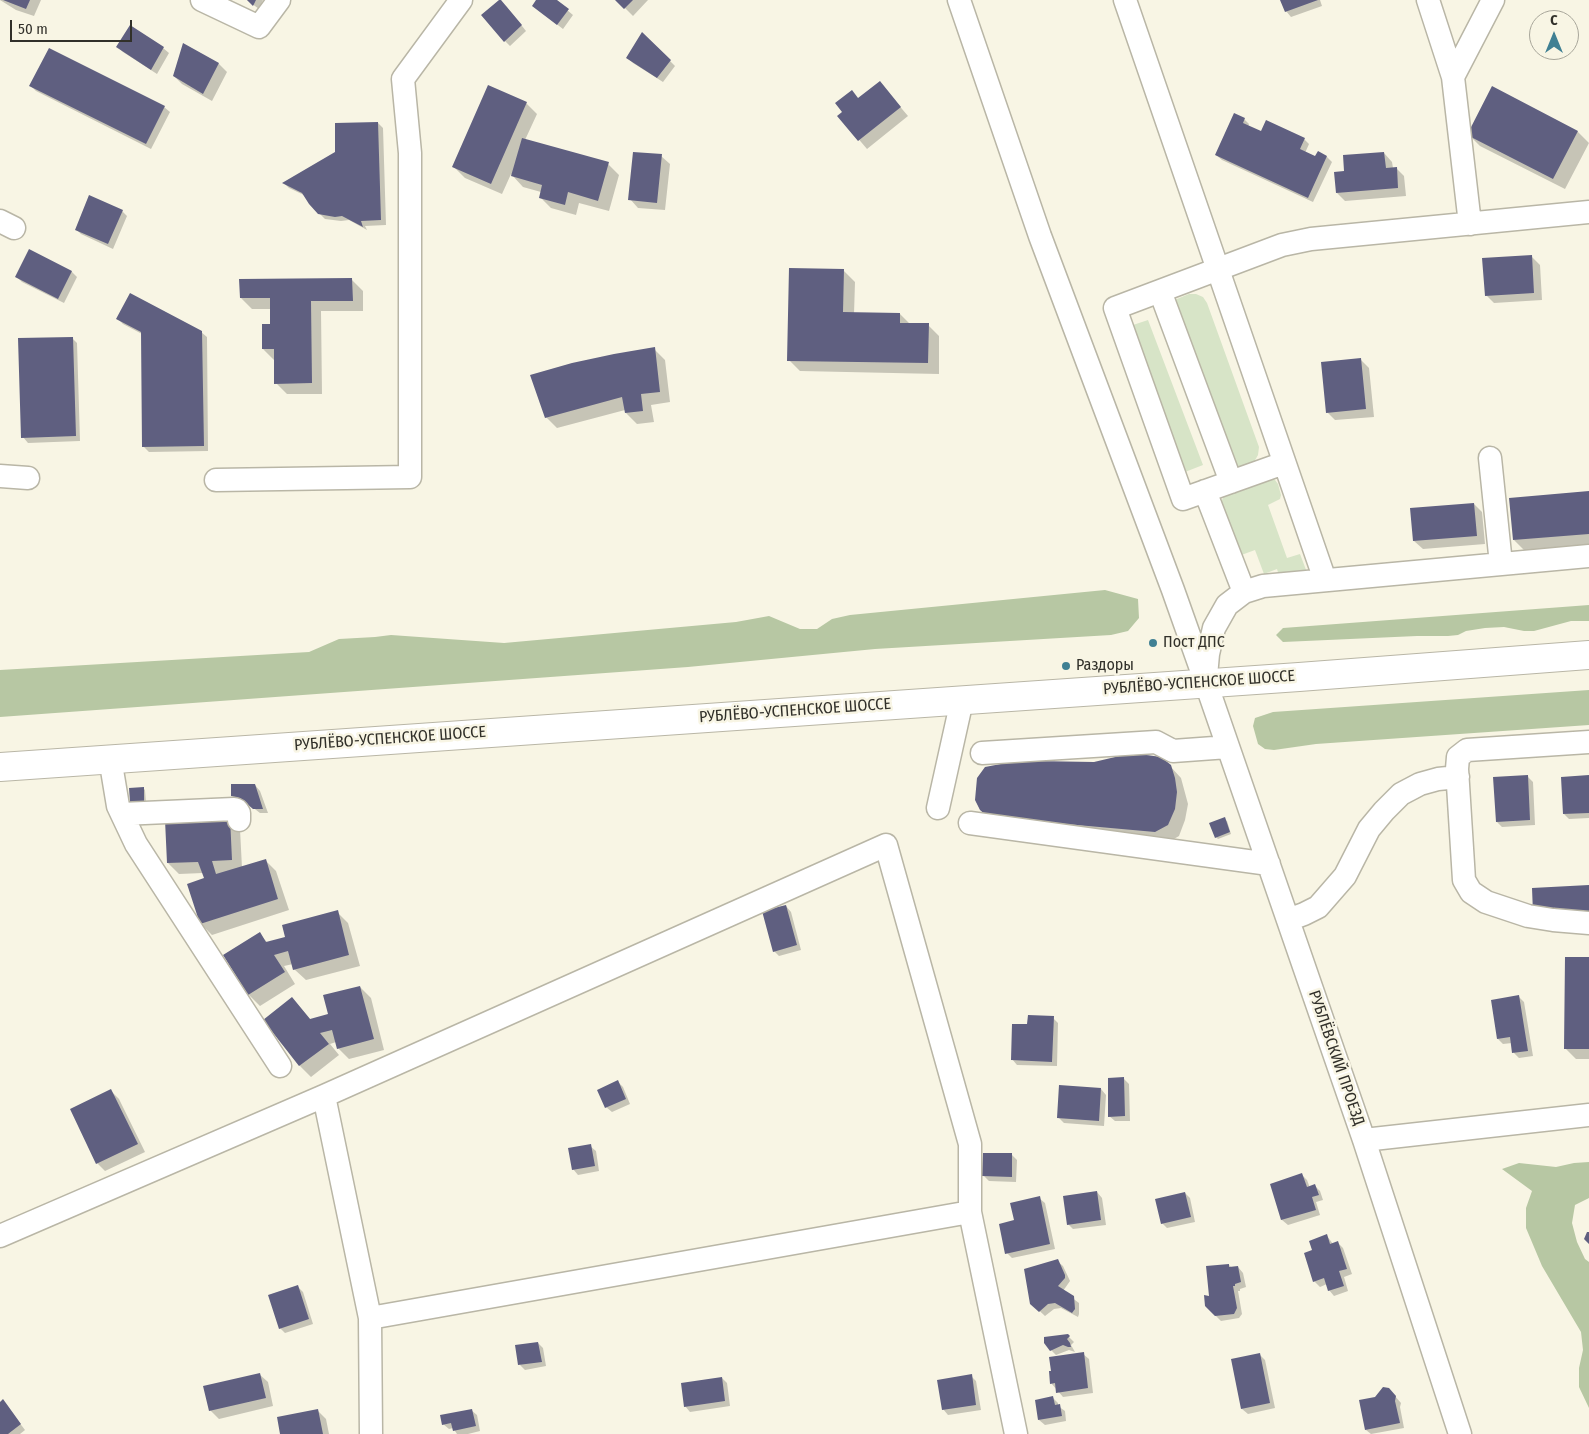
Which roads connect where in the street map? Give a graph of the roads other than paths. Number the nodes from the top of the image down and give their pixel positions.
1 (202, 0) edge
2 (279, 0) edge
3 (461, 0) edge
4 (959, 0) edge
5 (1125, 0) edge
6 (1428, 0) edge
7 (1493, 0) edge
8 (1453, 77) junction
9 (1589, 212) edge
10 (1470, 224) junction
11 (1217, 270) junction
12 (1160, 291) junction
13 (1490, 458) dead end
14 (1284, 463) junction
15 (0, 476) edge
16 (28, 478) dead end
17 (216, 480) dead end
18 (1230, 482) junction
19 (1206, 491) junction
20 (1589, 556) edge
21 (1501, 564) junction
22 (1325, 580) junction
23 (1244, 592) junction
24 (1589, 655) edge
25 (1206, 683) junction
26 (962, 700) junction
27 (1589, 742) edge
28 (1228, 747) junction
29 (982, 753) dead end
30 (110, 758) junction
31 (0, 767) edge
32 (1458, 777) junction
33 (938, 808) dead end
34 (122, 814) junction
35 (239, 820) dead end
36 (970, 823) dead end
37 (1269, 864) junction
38 (1288, 920) junction
39 (1589, 923) edge
40 (280, 1066) dead end
41 (324, 1096) junction
42 (1589, 1115) edge
43 (1364, 1140) junction
44 (970, 1212) junction
45 (0, 1236) edge
46 (370, 1318) junction
47 (371, 1434) edge
48 (1016, 1434) edge
49 (1460, 1434) edge

1 - 2 street
3 - 17 street
4 - 25 street, РУБЛЁВСКИЙ ПРОЕЗД
5 - 11 street
6 - 8 street
7 - 8 street
8 - 10 street
9 - 10 street
10 - 11 street
11 - 12 street
11 - 14 street
12 - 18 street
12 - 19 street
13 - 21 street
14 - 18 street
14 - 22 street
15 - 16 street
18 - 19 street
19 - 23 street
20 - 21 street
21 - 22 street
22 - 23 street
23 - 25 street
24 - 25 main road, РУБЛЁВО-УСПЕНСКОЕ ШОССЕ
25 - 26 main road, РУБЛЁВО-УСПЕНСКОЕ ШОССЕ
25 - 28 street, РУБЛЁВСКИЙ ПРОЕЗД
26 - 30 main road, РУБЛЁВО-УСПЕНСКОЕ ШОССЕ
26 - 33 street
27 - 32 street
28 - 29 street
28 - 37 street, РУБЛЁВСКИЙ ПРОЕЗД
30 - 31 main road, РУБЛЁВО-УСПЕНСКОЕ ШОССЕ
30 - 34 street
32 - 38 street
32 - 39 street
34 - 35 street
34 - 40 street
36 - 37 street
37 - 38 street, РУБЛЁВСКИЙ ПРОЕЗД
38 - 43 street, РУБЛЁВСКИЙ ПРОЕЗД
41 - 44 street
41 - 45 street
41 - 46 street
42 - 43 street
43 - 49 street, РУБЛЁВСКИЙ ПРОЕЗД
44 - 46 street
44 - 48 street
46 - 47 street

